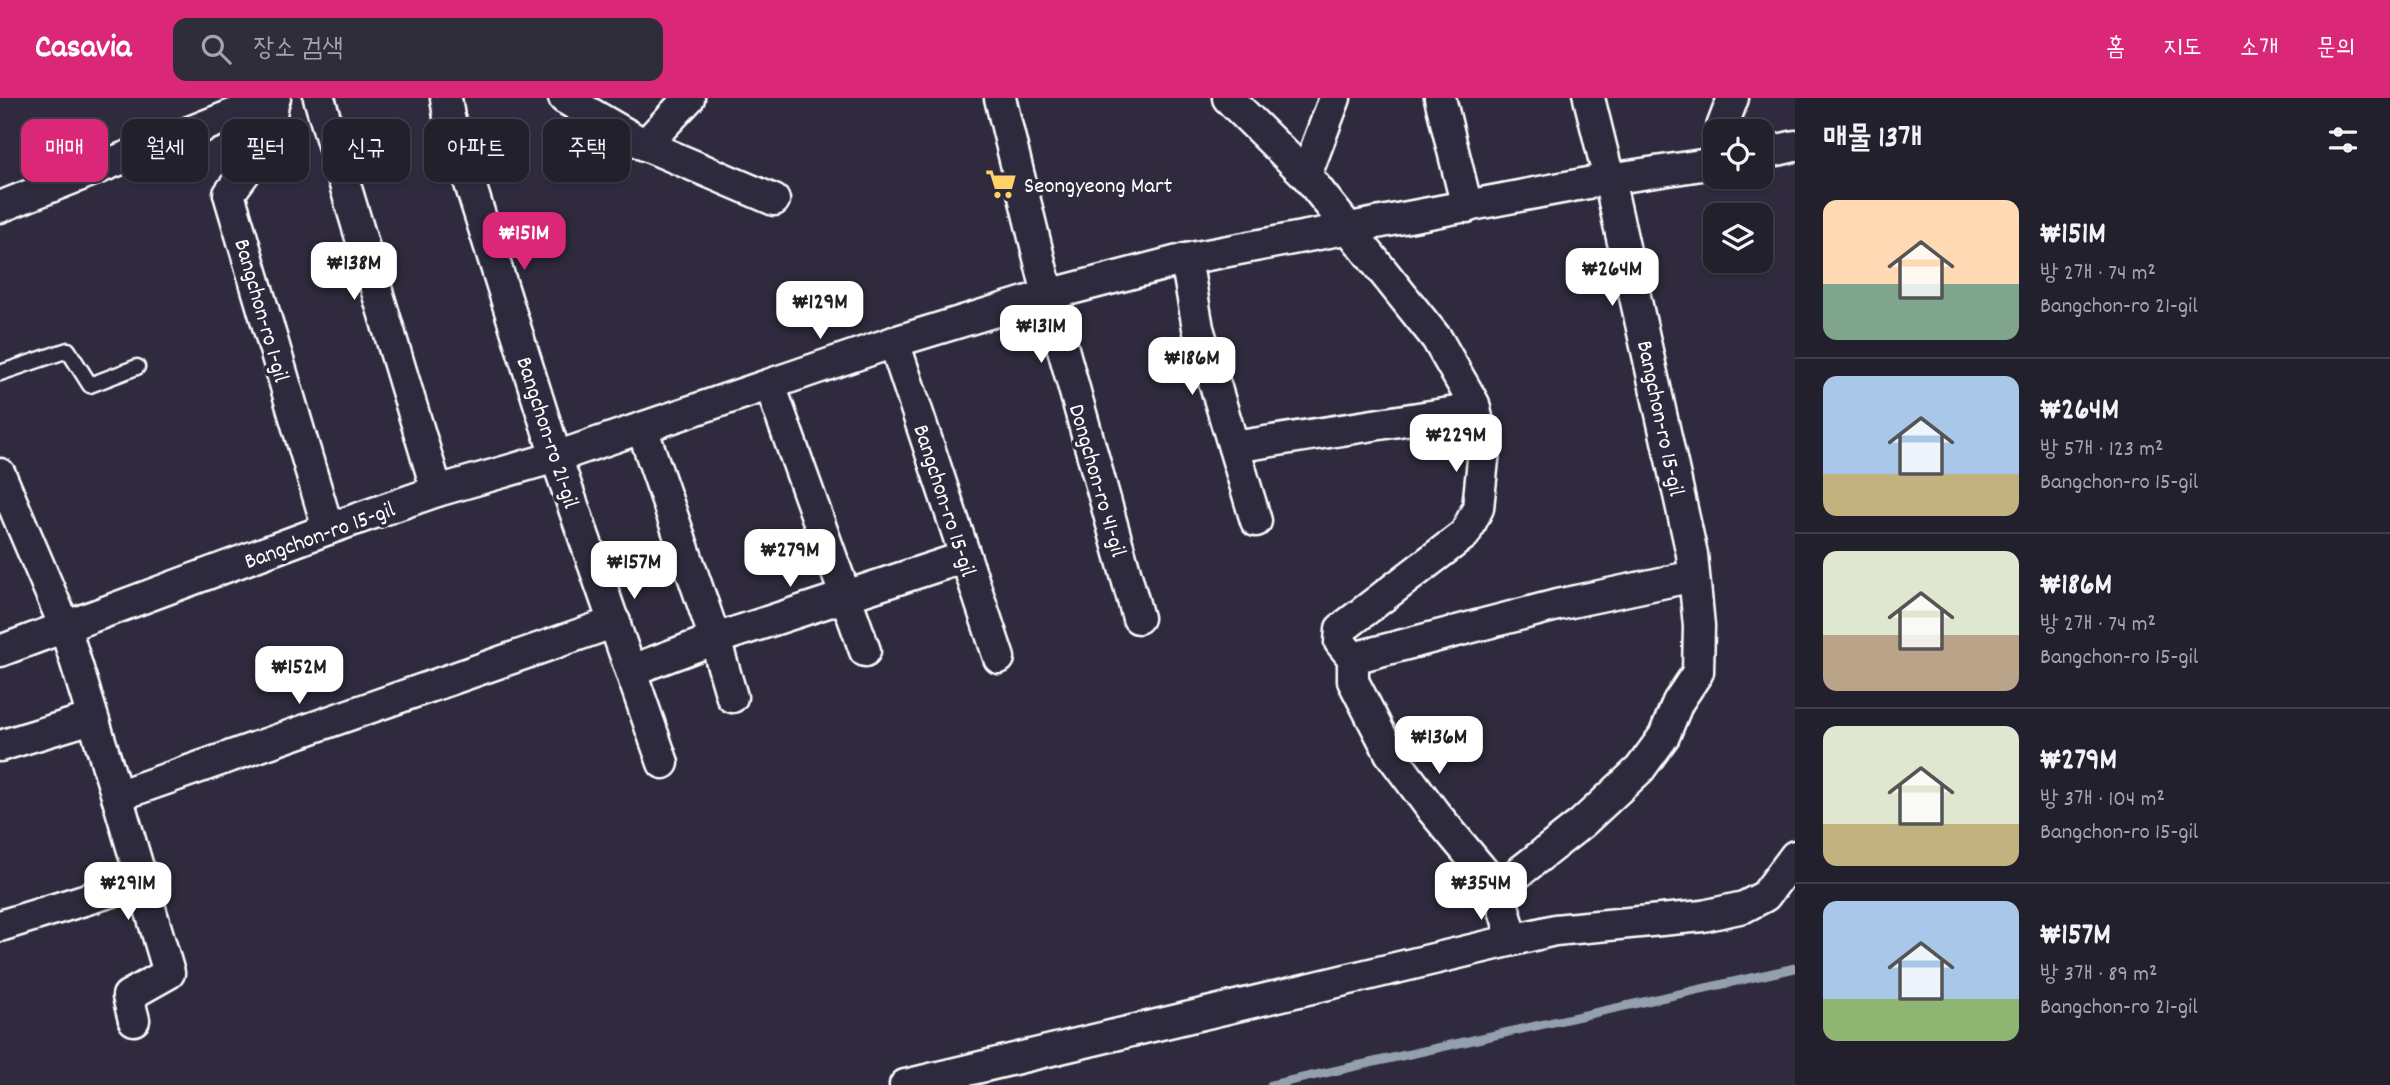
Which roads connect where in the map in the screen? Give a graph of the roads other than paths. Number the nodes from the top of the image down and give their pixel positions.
1 (275, 98) edge
2 (319, 98) edge
3 (446, 98) edge
4 (564, 98) edge
5 (689, 98) edge
6 (1000, 98) edge
7 (1228, 98) edge
8 (1335, 98) edge
9 (1440, 98) edge
10 (1589, 98) edge
11 (1733, 98) edge
12 (1725, 119) edge
13 (645, 145) junction
14 (1795, 146) edge
15 (1773, 151) edge
16 (1703, 165) edge
17 (1306, 175) junction
18 (1609, 179) junction
19 (774, 200) dead end
20 (0, 207) edge
21 (1467, 207) junction
22 (1348, 228) junction
23 (1186, 259) junction
24 (1048, 295) junction
25 (894, 342) junction
26 (137, 367) dead end
27 (0, 373) edge
28 (770, 385) junction
29 (1475, 409) junction
30 (642, 428) junction
31 (1234, 447) junction
32 (556, 457) junction
33 (0, 474) edge
34 (437, 491) junction
35 (1256, 521) dead end
36 (328, 529) junction
37 (965, 556) junction
38 (1694, 576) junction
39 (846, 598) junction
40 (1138, 618) dead end
41 (615, 622) junction
42 (65, 627) junction
43 (715, 639) junction
44 (0, 651) edge
45 (865, 651) dead end
46 (999, 658) dead end
47 (1353, 658) junction
48 (632, 670) junction
49 (732, 697) dead end
50 (92, 718) junction
51 (0, 746) edge
52 (663, 763) dead end
53 (117, 796) junction
54 (1795, 856) edge
55 (142, 882) junction
56 (1497, 889) junction
57 (0, 926) edge
58 (1513, 940) junction
59 (134, 1020) dead end
60 (905, 1085) edge

1 - 20 street, Bangchon-ro 1-gil
1 - 36 street, Bangchon-ro 1-gil
2 - 34 street
3 - 32 street, Bangchon-ro 21-gil
4 - 13 street
5 - 13 street
6 - 24 street, Dongchon-ro 41-gil
7 - 17 street
8 - 17 street
9 - 21 street
10 - 18 street
11 - 12 street
13 - 19 street
14 - 15 street
16 - 18 street, Bangchon-ro 15-gil
17 - 22 street
18 - 21 street, Bangchon-ro 15-gil
18 - 38 street, Bangchon-ro 15-gil
21 - 22 street, Bangchon-ro 15-gil
22 - 23 street, Bangchon-ro 15-gil
22 - 29 street
23 - 24 street, Bangchon-ro 15-gil
23 - 31 street
24 - 25 street, Bangchon-ro 15-gil
24 - 40 street, Dongchon-ro 41-gil
25 - 28 street, Bangchon-ro 15-gil
25 - 37 street, Bangchon-ro 15-gil
26 - 27 lane
28 - 30 street, Bangchon-ro 15-gil
28 - 39 street
29 - 31 street
29 - 47 street
30 - 32 street, Bangchon-ro 15-gil
30 - 43 street
31 - 35 street
32 - 34 street, Bangchon-ro 15-gil
32 - 41 street, Bangchon-ro 21-gil
33 - 42 street
34 - 36 street, Bangchon-ro 15-gil
36 - 42 street, Bangchon-ro 15-gil
37 - 39 street
37 - 46 street, Bangchon-ro 15-gil
38 - 47 street
38 - 56 street, Bangchon-ro 15-gil
39 - 43 street
39 - 45 street
41 - 48 street, Bangchon-ro 21-gil
41 - 53 street
42 - 44 street, Bangchon-ro 15-gil
42 - 50 street
43 - 48 street
43 - 49 street
47 - 56 street
48 - 52 street, Bangchon-ro 21-gil
50 - 51 street
50 - 53 street
53 - 55 street
54 - 58 street
55 - 57 street
55 - 59 street
56 - 58 street
58 - 60 street

